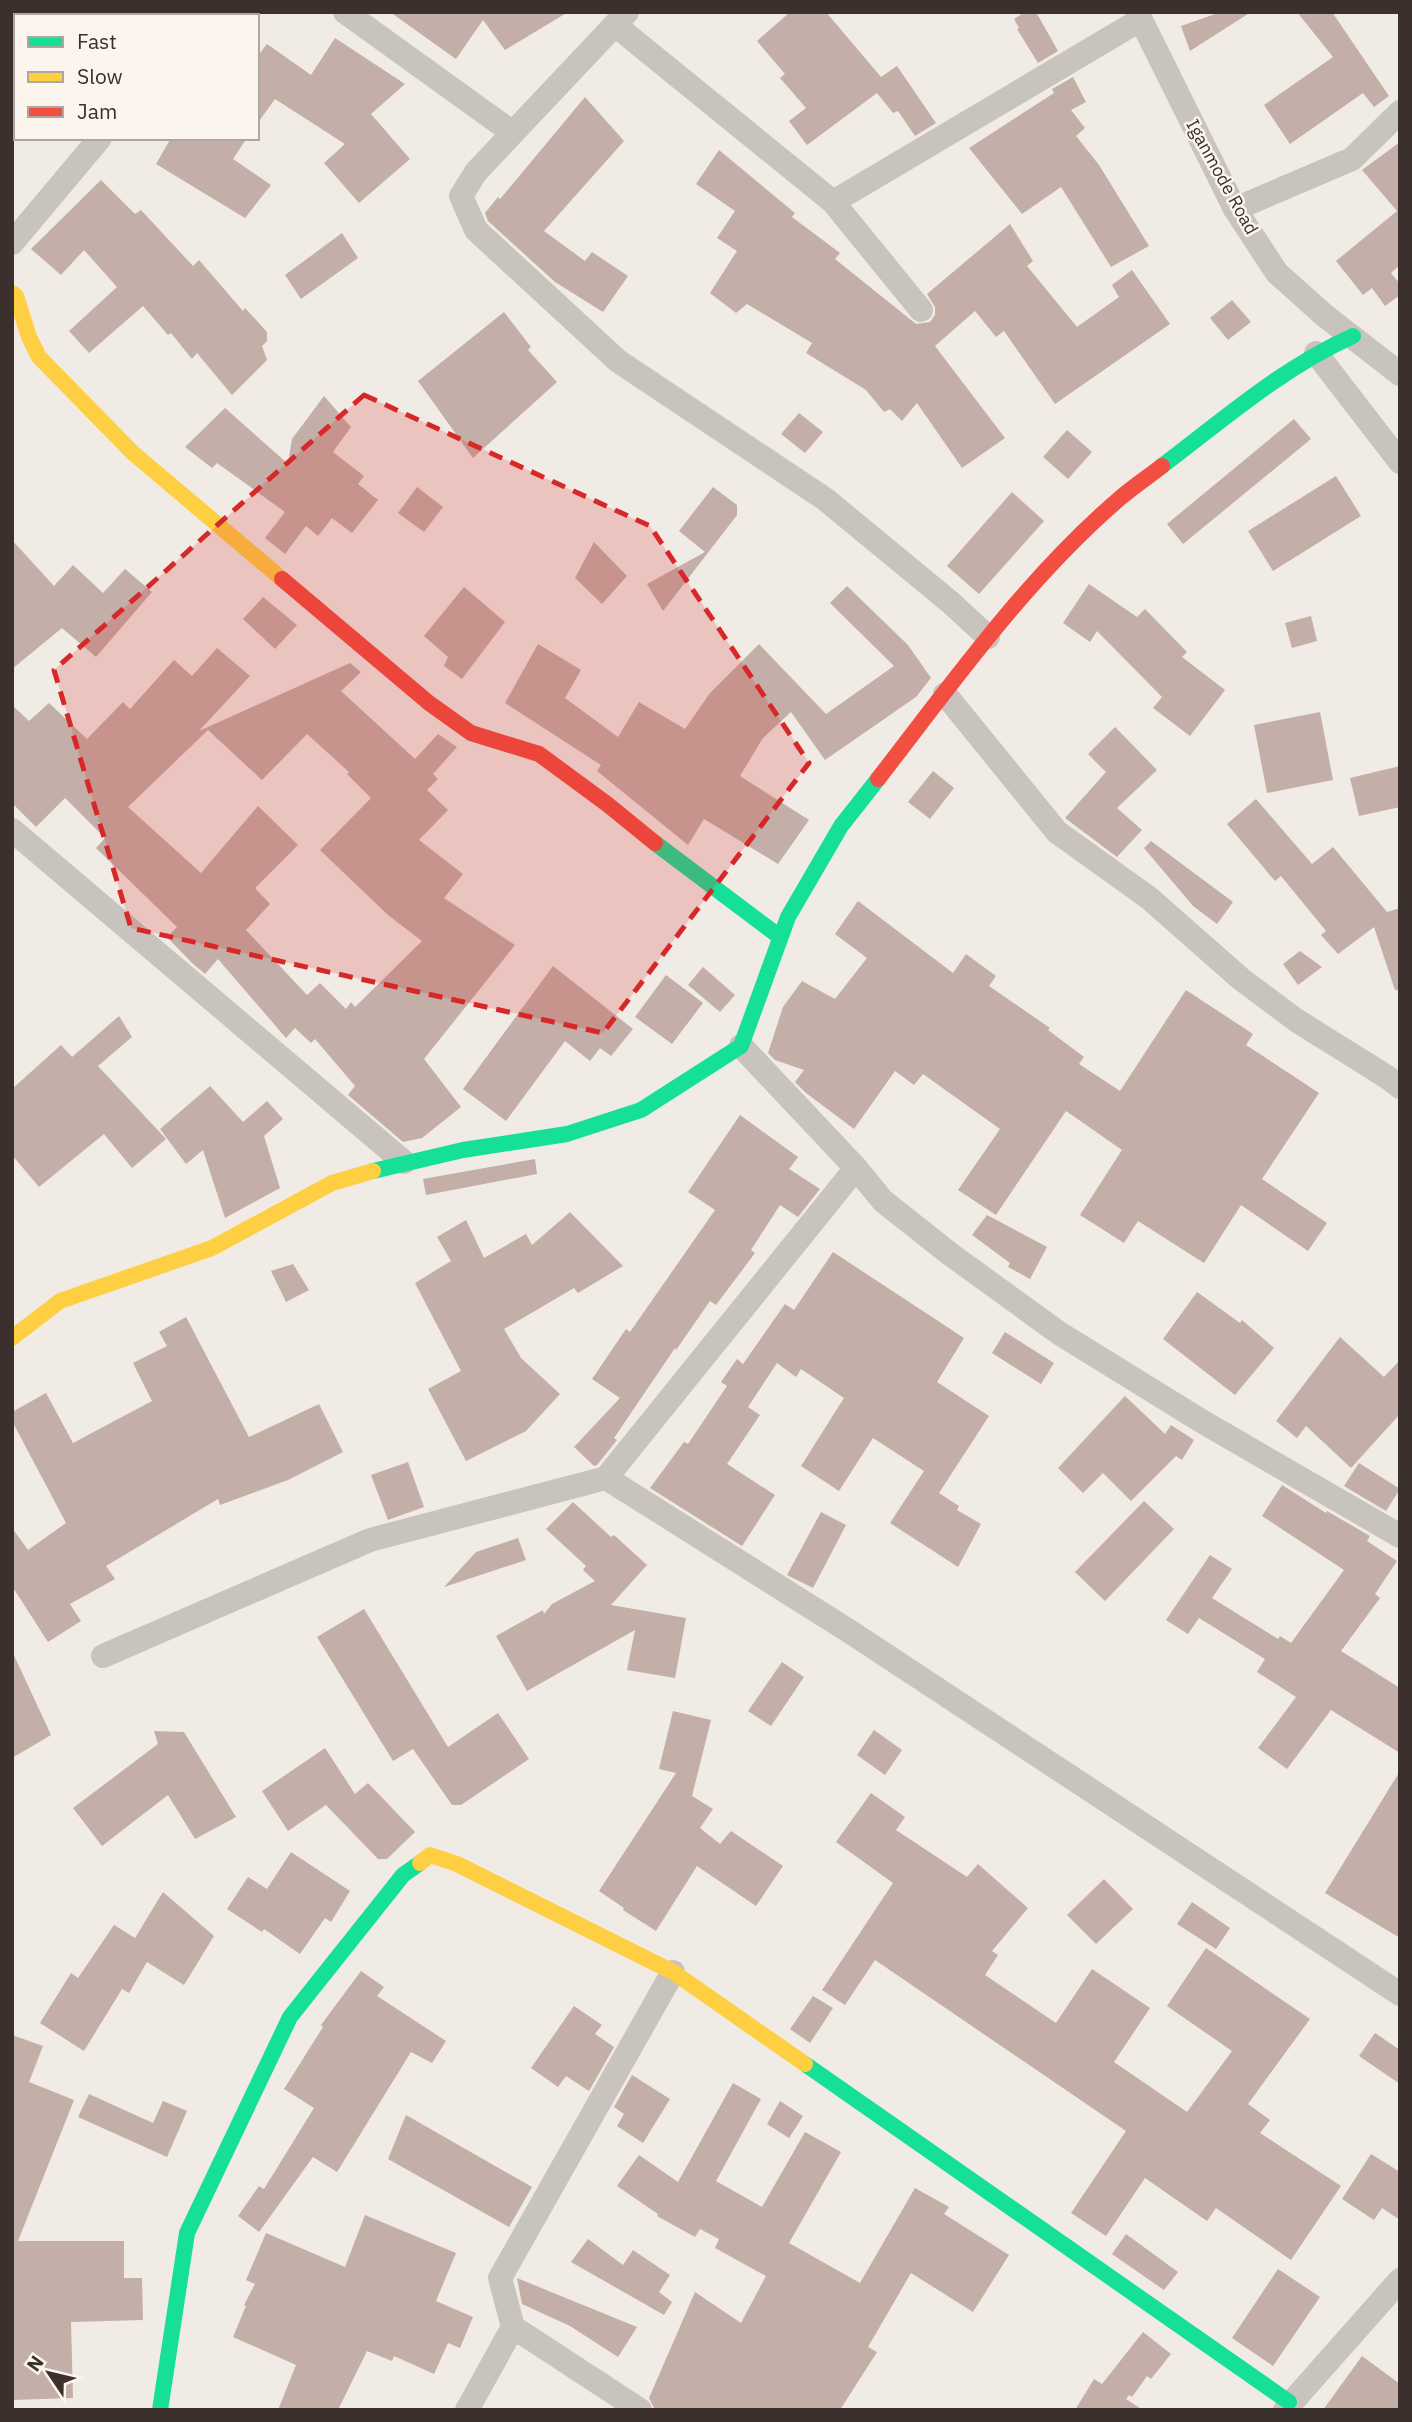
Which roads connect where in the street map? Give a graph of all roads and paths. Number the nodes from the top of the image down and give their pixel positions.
1 (345, 12) edge
2 (1138, 16) edge
3 (621, 18) edge
4 (1400, 112) edge
5 (513, 133) junction
6 (98, 140) edge
7 (833, 202) junction
8 (1235, 209) junction
9 (12, 243) edge
10 (12, 293) edge
11 (921, 310) dead end
12 (1353, 336) junction
13 (1317, 353) junction
14 (1400, 374) edge
15 (1400, 462) edge
16 (988, 637) junction
17 (945, 694) junction
18 (12, 830) edge
19 (780, 937) junction
20 (741, 1045) junction
21 (1400, 1087) edge
22 (404, 1162) junction
23 (856, 1168) junction
24 (12, 1338) edge
25 (606, 1478) junction
26 (1400, 1536) edge
27 (103, 1656) dead end
28 (673, 1972) junction
29 (1400, 1994) edge
30 (1400, 2280) edge
31 (513, 2327) junction
32 (1287, 2406) edge
33 (160, 2410) edge
34 (467, 2410) edge
35 (640, 2410) edge

1 - 5 street
2 - 7 street
2 - 8 street, Iganmode Road
3 - 5 street
3 - 7 street
4 - 8 street
5 - 16 street
6 - 9 street
7 - 11 street
8 - 12 street, Iganmode Road
10 - 19 street
12 - 13 street
12 - 14 street, Iganmode Road
13 - 15 street
13 - 16 street
16 - 17 street
17 - 19 street
17 - 21 street
18 - 22 street
19 - 20 street
20 - 22 street
20 - 23 street
22 - 24 street
23 - 25 street
23 - 26 street
25 - 27 street
25 - 29 street
28 - 31 street
28 - 32 street
28 - 33 street
30 - 32 street
31 - 34 street
31 - 35 street

